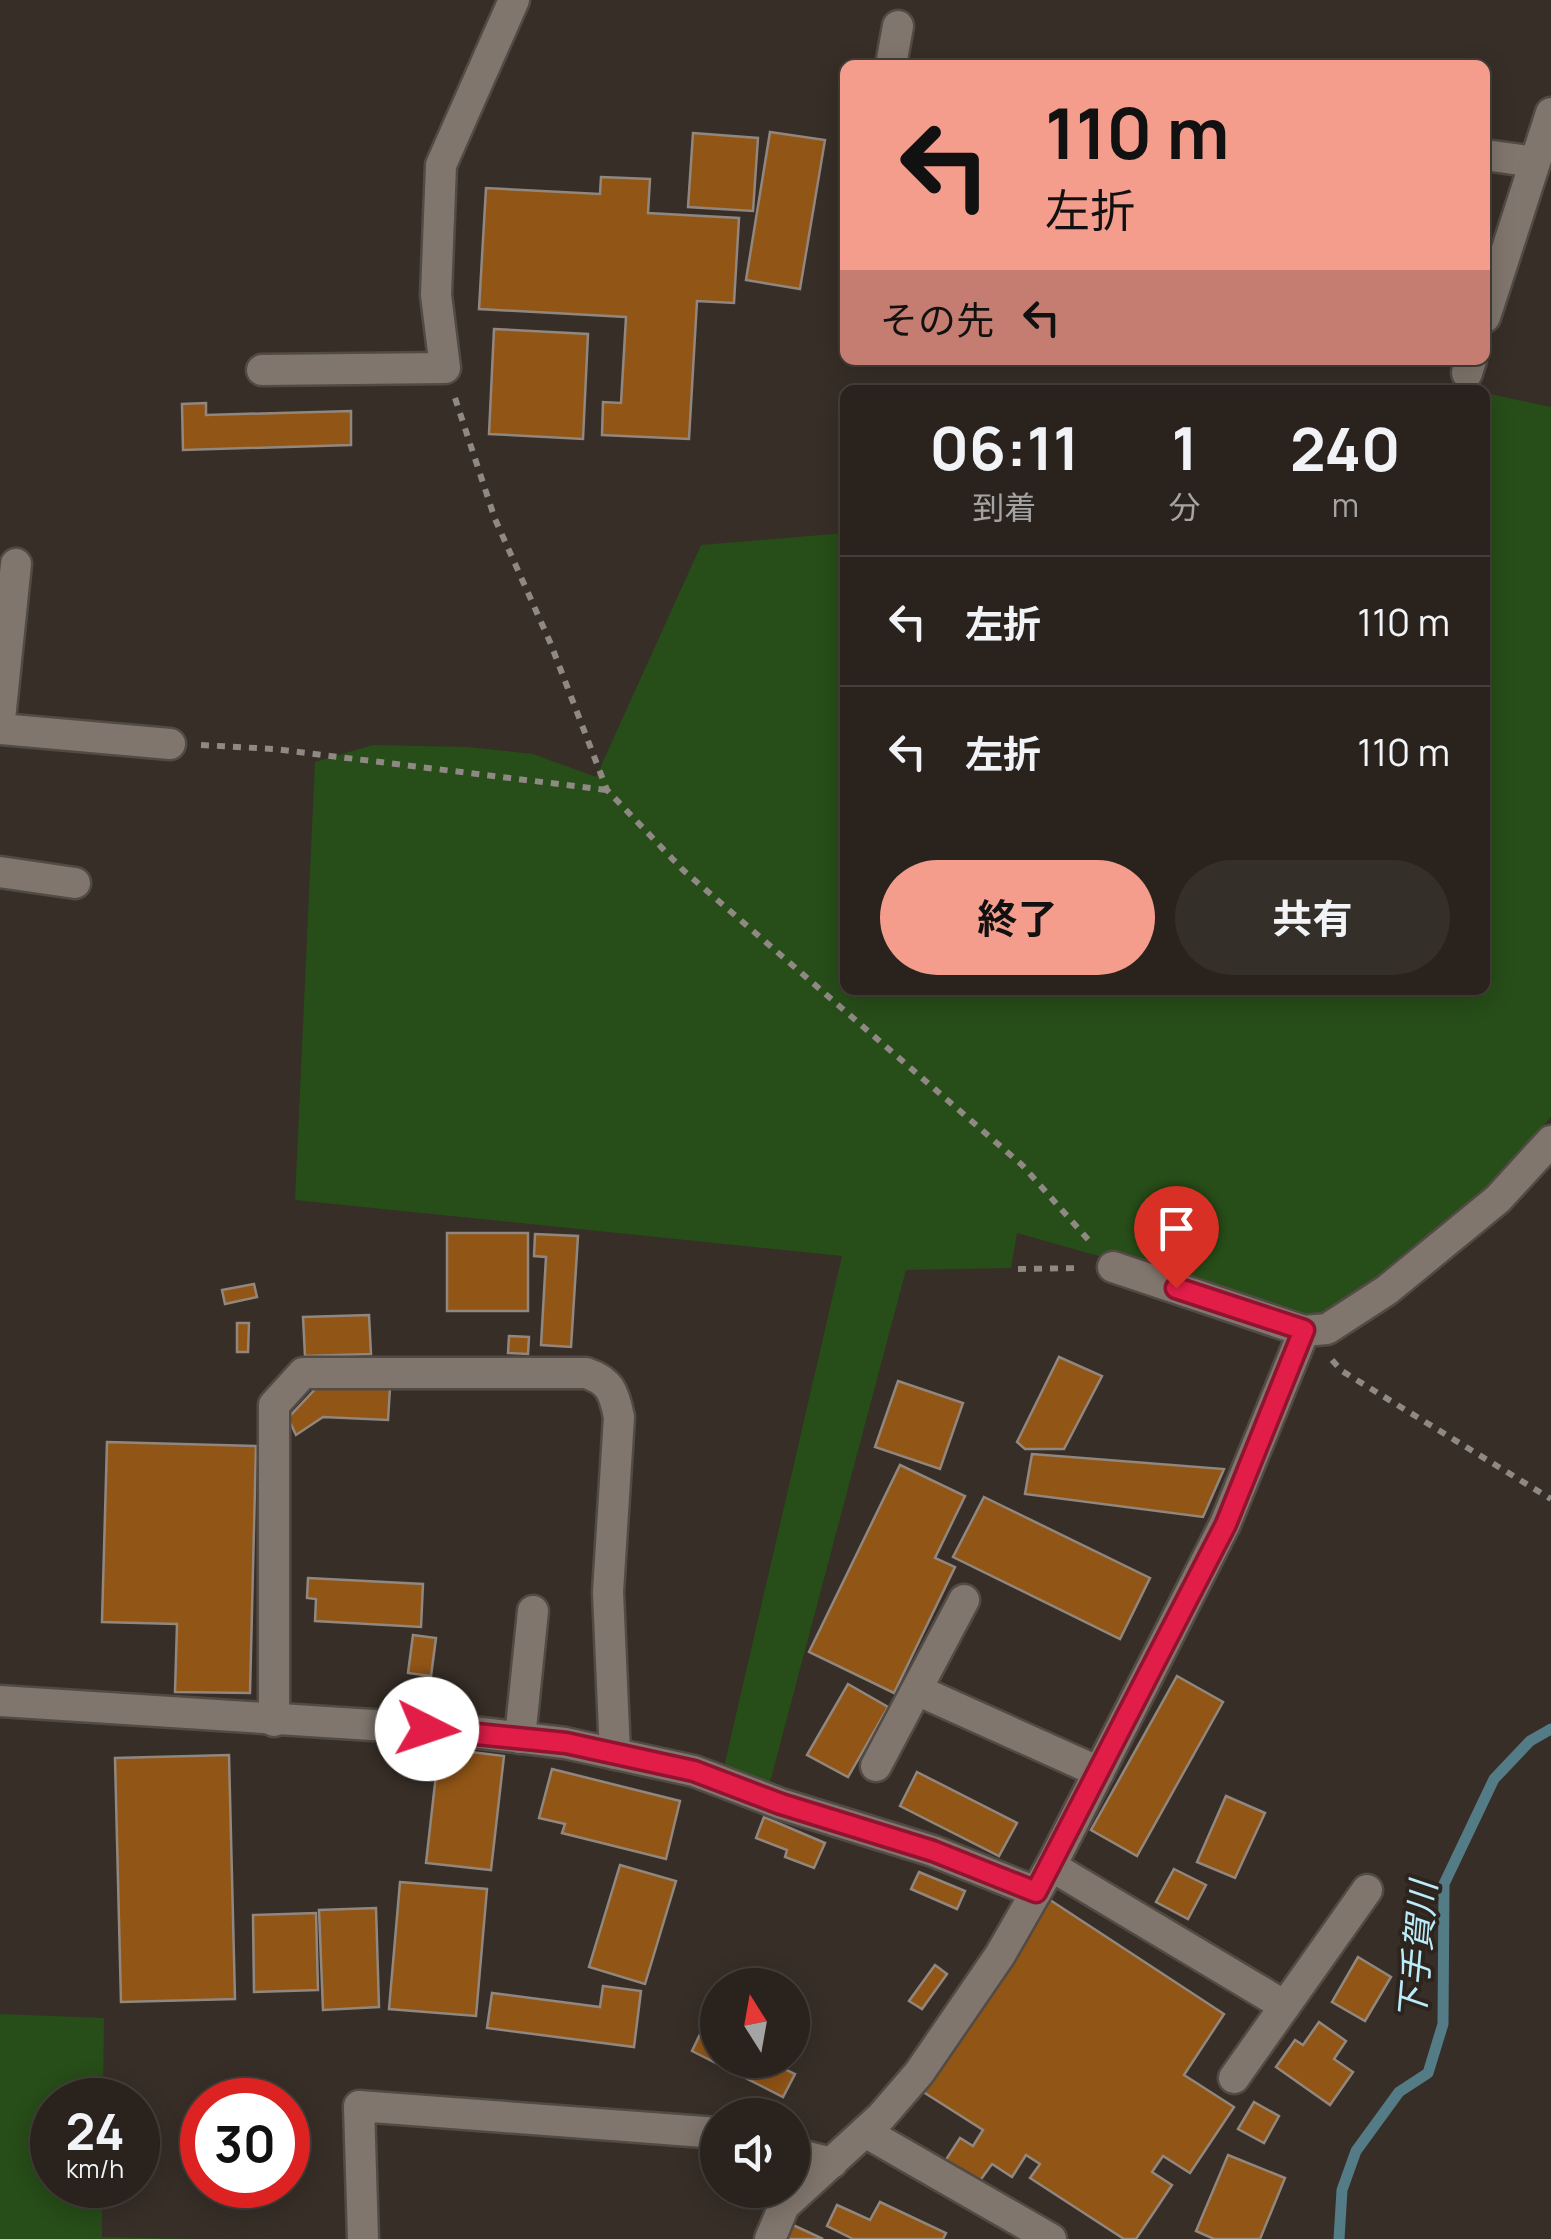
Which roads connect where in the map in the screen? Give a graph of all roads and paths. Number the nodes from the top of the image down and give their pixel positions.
1 (514, 0) edge
2 (898, 26) dead end
3 (891, 60) edge
4 (1551, 114) edge
5 (1490, 156) edge
6 (1535, 162) junction
7 (1490, 302) edge
8 (445, 368) junction
9 (262, 370) dead end
10 (16, 564) dead end
11 (0, 719) edge
12 (0, 729) edge
13 (170, 744) joint
14 (607, 790) junction
15 (0, 872) edge
16 (75, 883) dead end
17 (1551, 1142) edge
18 (1113, 1267) junction
19 (1018, 1269) dead end
20 (1304, 1330) junction
21 (1551, 1499) edge
22 (964, 1600) dead end
23 (534, 1611) dead end
24 (916, 1690) junction
25 (0, 1702) edge
26 (274, 1721) junction
27 (520, 1738) junction
28 (615, 1754) junction
29 (876, 1766) dead end
30 (1098, 1772) junction
31 (1044, 1879) junction
32 (1367, 1890) dead end
33 (1285, 2006) junction
34 (1234, 2078) dead end
35 (700, 2132) edge
36 (865, 2132) junction
37 (810, 2157) edge
38 (832, 2163) junction
39 (364, 2239) edge
40 (770, 2239) edge
41 (1050, 2239) edge

1 - 8 street
2 - 3 street
4 - 6 street
5 - 6 street
6 - 7 street
8 - 9 street
8 - 14 path
10 - 11 street
12 - 13 street
13 - 14 path
14 - 18 path
15 - 16 street
17 - 20 street
18 - 19 path
18 - 20 street
20 - 21 path
20 - 30 street
22 - 24 street
23 - 27 street
24 - 29 street
24 - 30 street
25 - 26 street
26 - 27 street
26 - 28 street
27 - 28 street
28 - 31 street
30 - 31 street
31 - 33 street
31 - 36 street
32 - 33 street
33 - 34 street
35 - 39 street
36 - 38 street
36 - 41 street
37 - 38 street
38 - 40 street

